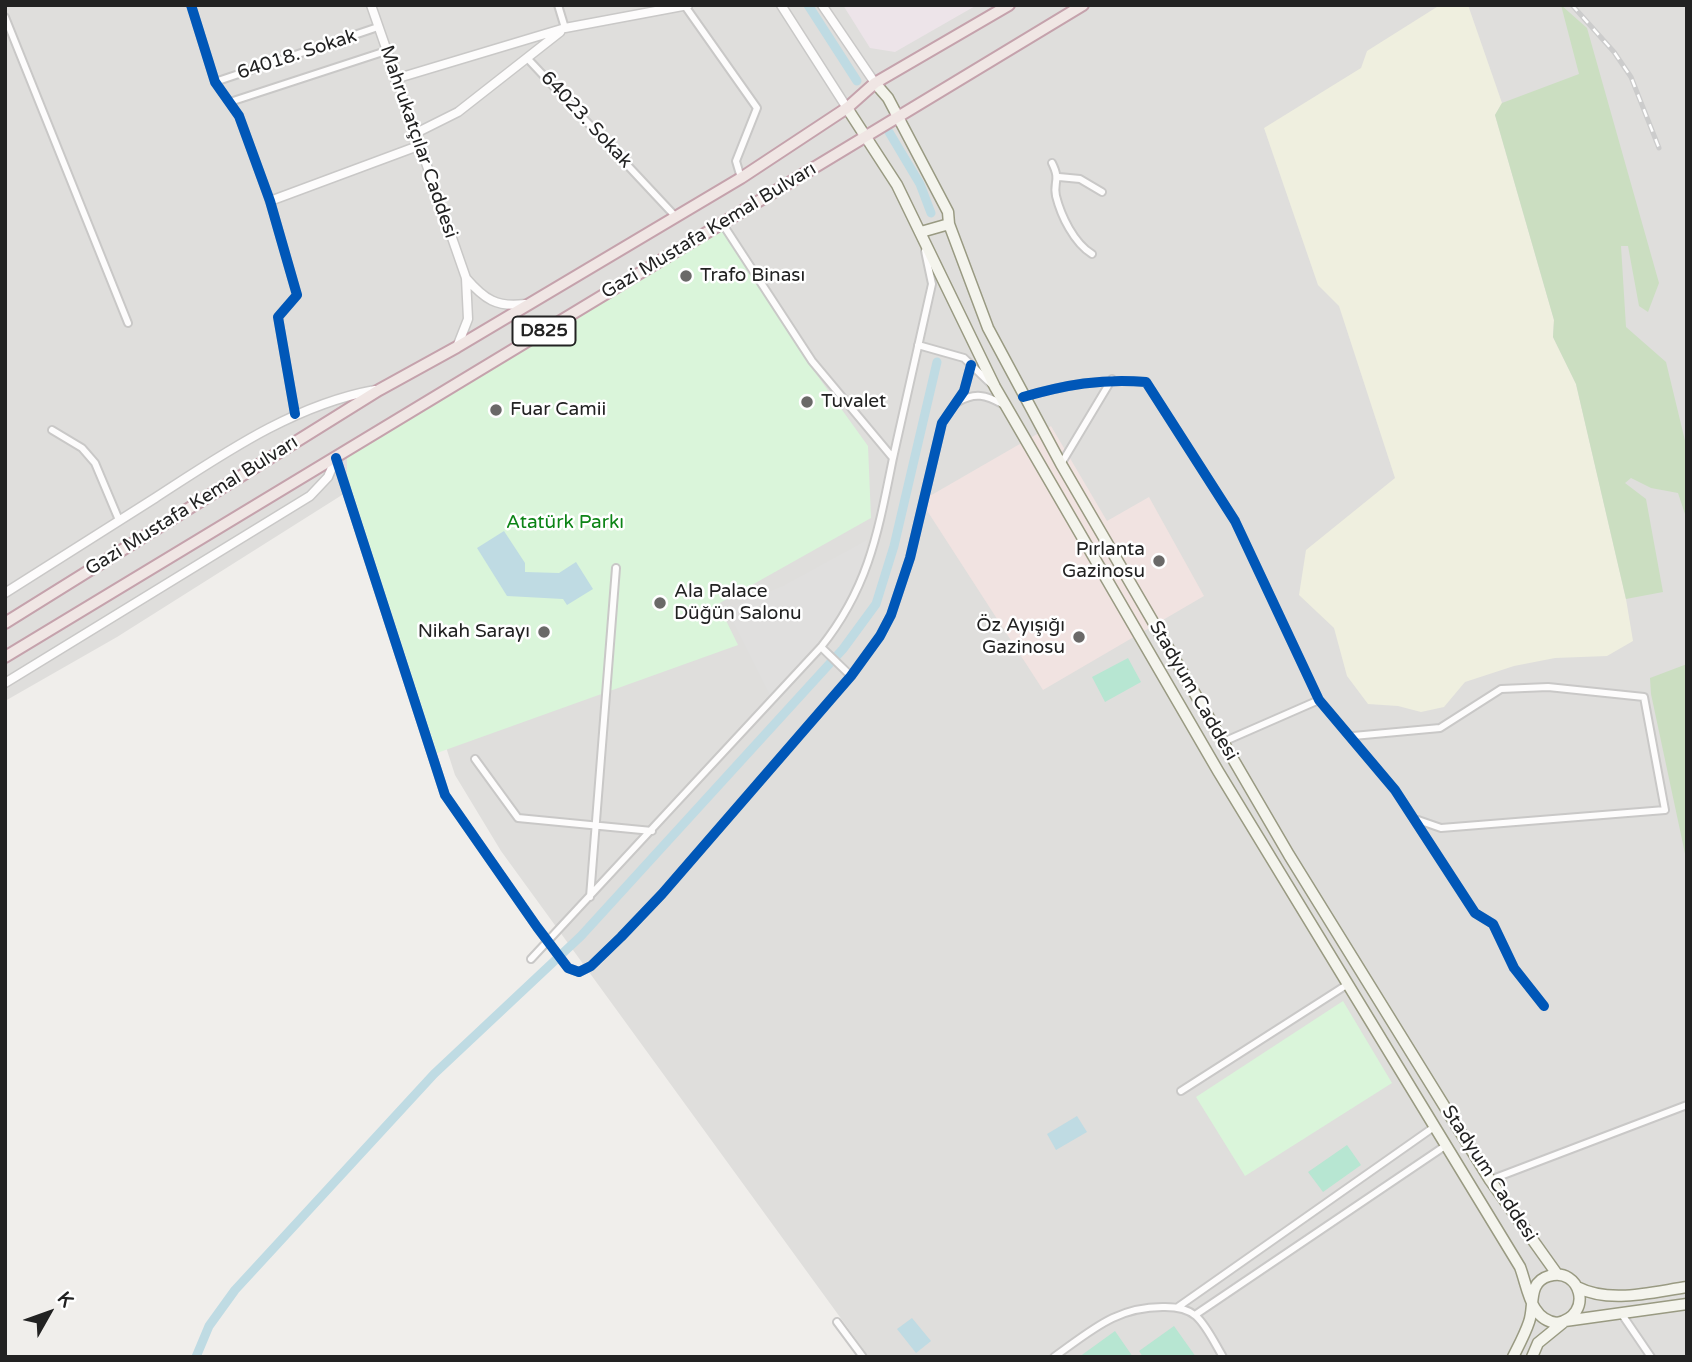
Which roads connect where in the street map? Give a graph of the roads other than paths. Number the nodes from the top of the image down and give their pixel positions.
1 (191, 5) edge
2 (371, 5) edge
3 (558, 5) edge
4 (781, 5) edge
5 (822, 5) edge
6 (1009, 5) edge
7 (1083, 5) edge
8 (687, 6) edge
9 (5, 17) edge
10 (378, 27) junction
11 (565, 28) junction
12 (386, 51) junction
13 (528, 59) junction
14 (395, 79) junction
15 (215, 82) junction
16 (875, 83) junction
17 (230, 102) junction
18 (847, 108) junction
19 (898, 117) junction
20 (414, 134) junction
21 (864, 136) junction
22 (418, 146) junction
23 (1052, 163) dead end
24 (1059, 177) junction
25 (741, 178) junction
26 (1101, 192) dead end
27 (270, 201) junction
28 (676, 216) junction
29 (722, 223) junction
30 (949, 224) junction
31 (921, 232) junction
32 (1091, 254) dead end
33 (466, 278) junction
34 (531, 303) junction
35 (128, 323) dead end
36 (918, 345) junction
37 (457, 347) junction
38 (971, 365) junction
39 (1112, 379) junction
40 (995, 387) junction
41 (379, 390) junction
42 (1023, 397) junction
43 (953, 404) junction
44 (1007, 407) junction
45 (295, 414) junction
46 (52, 430) dead end
47 (335, 458) junction
48 (893, 458) junction
49 (1060, 464) junction
50 (119, 520) junction
51 (616, 568) dead end
52 (5, 593) edge
53 (5, 623) edge
54 (821, 648) junction
55 (5, 657) edge
56 (851, 676) junction
57 (5, 683) edge
58 (1319, 700) junction
59 (1353, 736) junction
60 (1223, 742) junction
61 (475, 759) dead end
62 (1418, 820) junction
63 (595, 825) junction
64 (652, 831) junction
65 (590, 897) junction
66 (550, 941) junction
67 (531, 960) dead end
68 (1371, 986) junction
69 (1350, 987) junction
70 (1544, 1006) dead end
71 (1181, 1091) dead end
72 (1687, 1105) edge
73 (1446, 1109) junction
74 (1428, 1116) junction
75 (1434, 1127) junction
76 (1467, 1143) junction
77 (1447, 1150) junction
78 (1490, 1180) junction
79 (1557, 1275) junction
80 (1577, 1287) junction
81 (1687, 1287) edge
82 (1532, 1299) junction
83 (1687, 1304) edge
84 (1178, 1307) junction
85 (1621, 1313) junction
86 (1195, 1315) junction
87 (1565, 1321) junction
88 (837, 1322) dead end
89 (863, 1357) edge
90 (1054, 1357) edge
91 (1223, 1357) edge
92 (1514, 1357) edge
93 (1532, 1357) edge
94 (1651, 1357) edge

1 - 15 street
2 - 10 street, Mahrukatçılar Caddesi
3 - 11 street
4 - 18 street
5 - 16 street
6 - 16 highway, Gazi Mustafa Kemal Bulvarı / D825
7 - 19 highway, Gazi Mustafa Kemal Bulvarı / D825
8 - 11 street
8 - 25 street
9 - 35 street
10 - 12 street, Mahrukatçılar Caddesi
10 - 15 street, 64018. Sokak
11 - 13 street, 64023. Sokak
11 - 14 street
12 - 14 street, Mahrukatçılar Caddesi
12 - 17 street
13 - 20 street
13 - 28 street, 64023. Sokak
14 - 20 street, Mahrukatçılar Caddesi
15 - 17 street
16 - 18 highway, Gazi Mustafa Kemal Bulvarı / D825
16 - 19 main road, Stadyum Caddesi
17 - 27 street
18 - 21 main road, Stadyum Caddesi
18 - 25 highway, Gazi Mustafa Kemal Bulvarı / D825
19 - 21 highway, Gazi Mustafa Kemal Bulvarı / D825
19 - 30 main road, Stadyum Caddesi
20 - 22 street, Mahrukatçılar Caddesi
21 - 29 highway, Gazi Mustafa Kemal Bulvarı / D825
21 - 31 main road, Stadyum Caddesi
22 - 27 street
22 - 33 street, Mahrukatçılar Caddesi
23 - 24 street
24 - 26 street
24 - 32 street
25 - 28 highway, Gazi Mustafa Kemal Bulvarı / D825
27 - 45 street
28 - 34 highway, Gazi Mustafa Kemal Bulvarı / D825
29 - 47 highway, Gazi Mustafa Kemal Bulvarı / D825
29 - 48 street
30 - 31 main road
30 - 42 main road, Stadyum Caddesi
31 - 36 street
31 - 40 main road, Stadyum Caddesi
33 - 34 street, Mahrukatçılar Caddesi
33 - 37 street, Mahrukatçılar Caddesi
34 - 37 highway, Gazi Mustafa Kemal Bulvarı / D825
36 - 38 street
36 - 48 street
37 - 41 highway, Gazi Mustafa Kemal Bulvarı / D825
38 - 40 street
38 - 43 street
39 - 42 street
39 - 49 street
39 - 58 street
40 - 44 main road, Stadyum Caddesi
41 - 45 street, Gazi Mustafa Kemal Bulvarı
41 - 53 highway, Gazi Mustafa Kemal Bulvarı / D825
42 - 49 main road, Stadyum Caddesi
43 - 44 street
43 - 56 street
44 - 69 main road, Stadyum Caddesi
45 - 50 street, Gazi Mustafa Kemal Bulvarı
46 - 50 street
47 - 55 highway, Gazi Mustafa Kemal Bulvarı / D825
47 - 57 street, Gazi Mustafa Kemal Bulvarı
47 - 66 street
48 - 54 street
49 - 60 main road, Stadyum Caddesi
50 - 52 street, Gazi Mustafa Kemal Bulvarı
51 - 63 street
54 - 56 street
54 - 64 street
56 - 66 street
58 - 59 street
58 - 60 street
59 - 62 street
59 - 62 street
60 - 68 main road, Stadyum Caddesi
61 - 63 street
62 - 70 street
63 - 64 street
63 - 65 street
64 - 65 street
65 - 66 street
66 - 67 street
68 - 69 main road
68 - 73 main road, Stadyum Caddesi
69 - 71 street
69 - 74 main road, Stadyum Caddesi
72 - 78 street
73 - 74 main road
73 - 76 main road, Stadyum Caddesi
74 - 75 main road, Stadyum Caddesi
75 - 77 main road, Stadyum Caddesi
75 - 84 street
76 - 77 main road
76 - 78 main road, Stadyum Caddesi
77 - 82 main road, Stadyum Caddesi
77 - 86 street
78 - 79 main road, Stadyum Caddesi
79 - 80 main road
79 - 82 main road
80 - 81 main road
80 - 87 main road
82 - 87 main road
82 - 92 main road
83 - 85 main road
84 - 86 street
84 - 90 street
85 - 87 main road
85 - 94 street
86 - 91 street
87 - 93 main road
88 - 89 street

